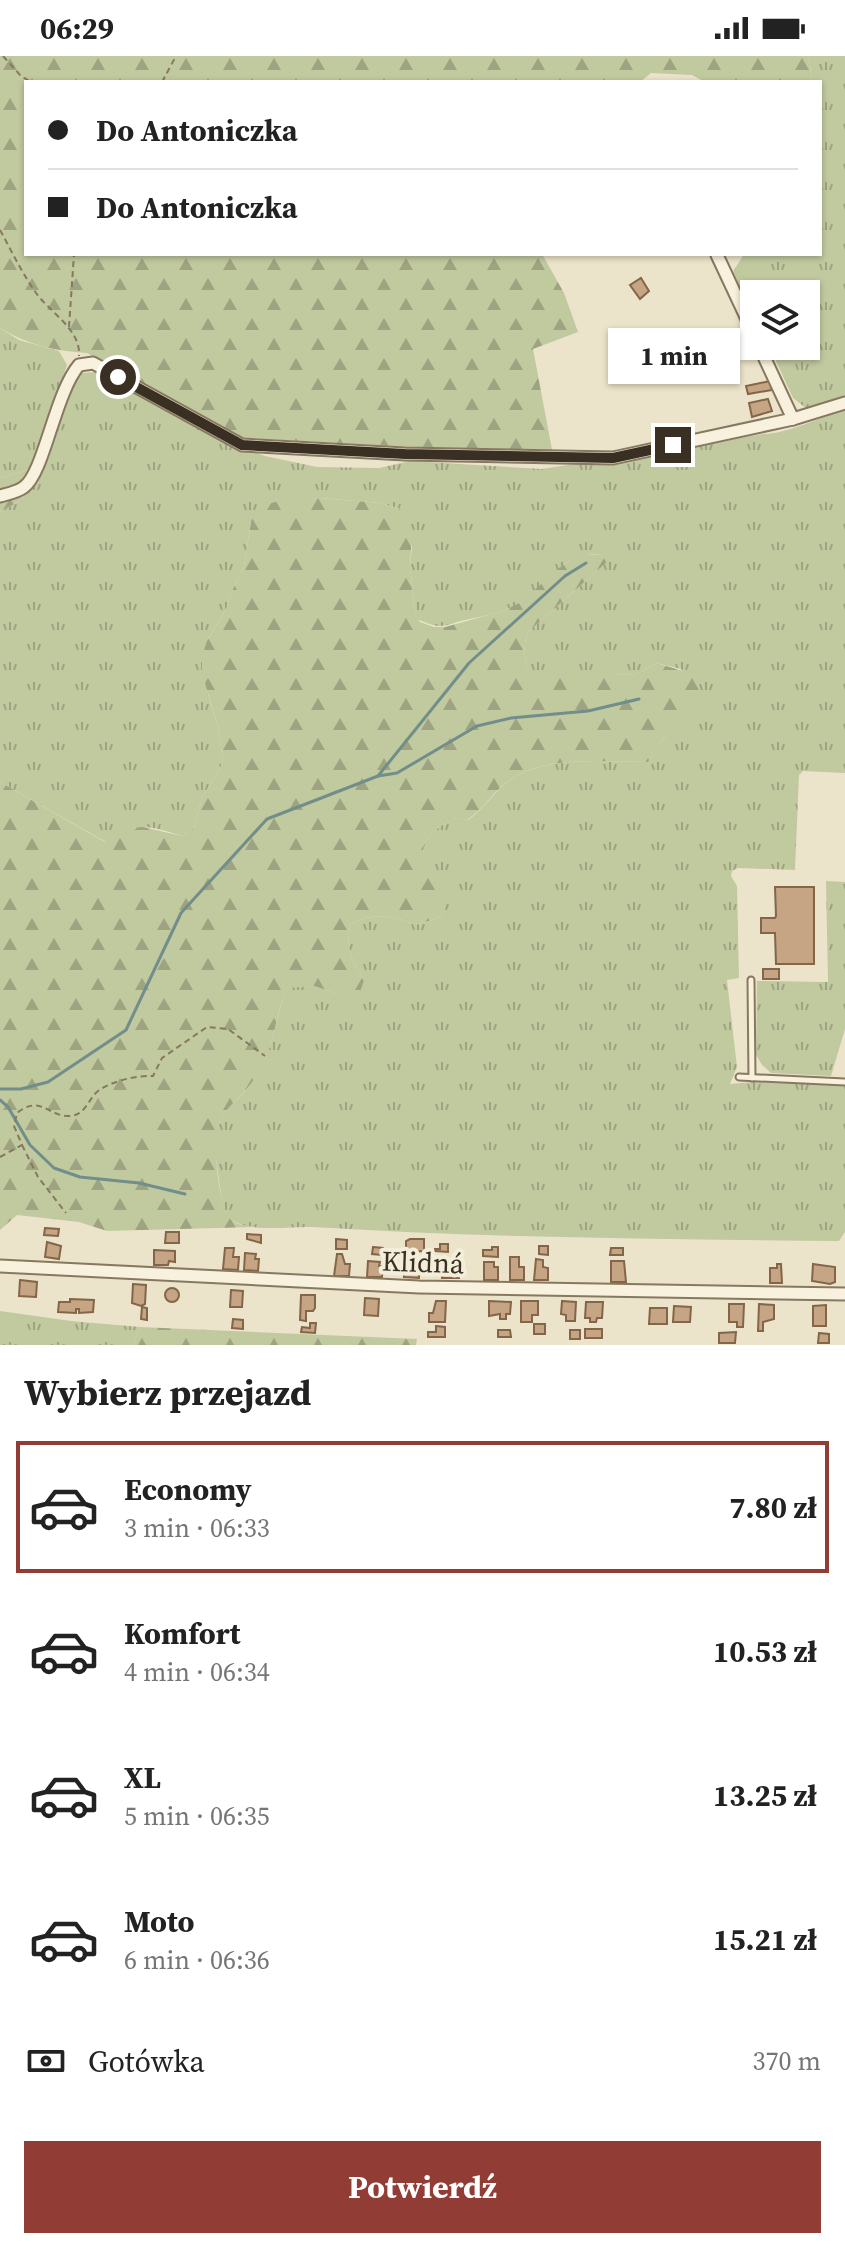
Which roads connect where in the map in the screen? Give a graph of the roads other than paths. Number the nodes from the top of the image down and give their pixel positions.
1 (717, 256) edge
2 (740, 304) edge
3 (766, 360) edge
4 (845, 403) edge
5 (793, 419) junction
6 (0, 496) edge
7 (751, 980) dead end
8 (739, 1077) dead end
9 (752, 1078) junction
10 (845, 1082) edge
11 (0, 1266) edge
12 (845, 1294) edge

1 - 2 street
3 - 5 street
4 - 5 street
5 - 6 street
7 - 9 lane
8 - 9 lane
9 - 10 lane
11 - 12 street, Klidná

